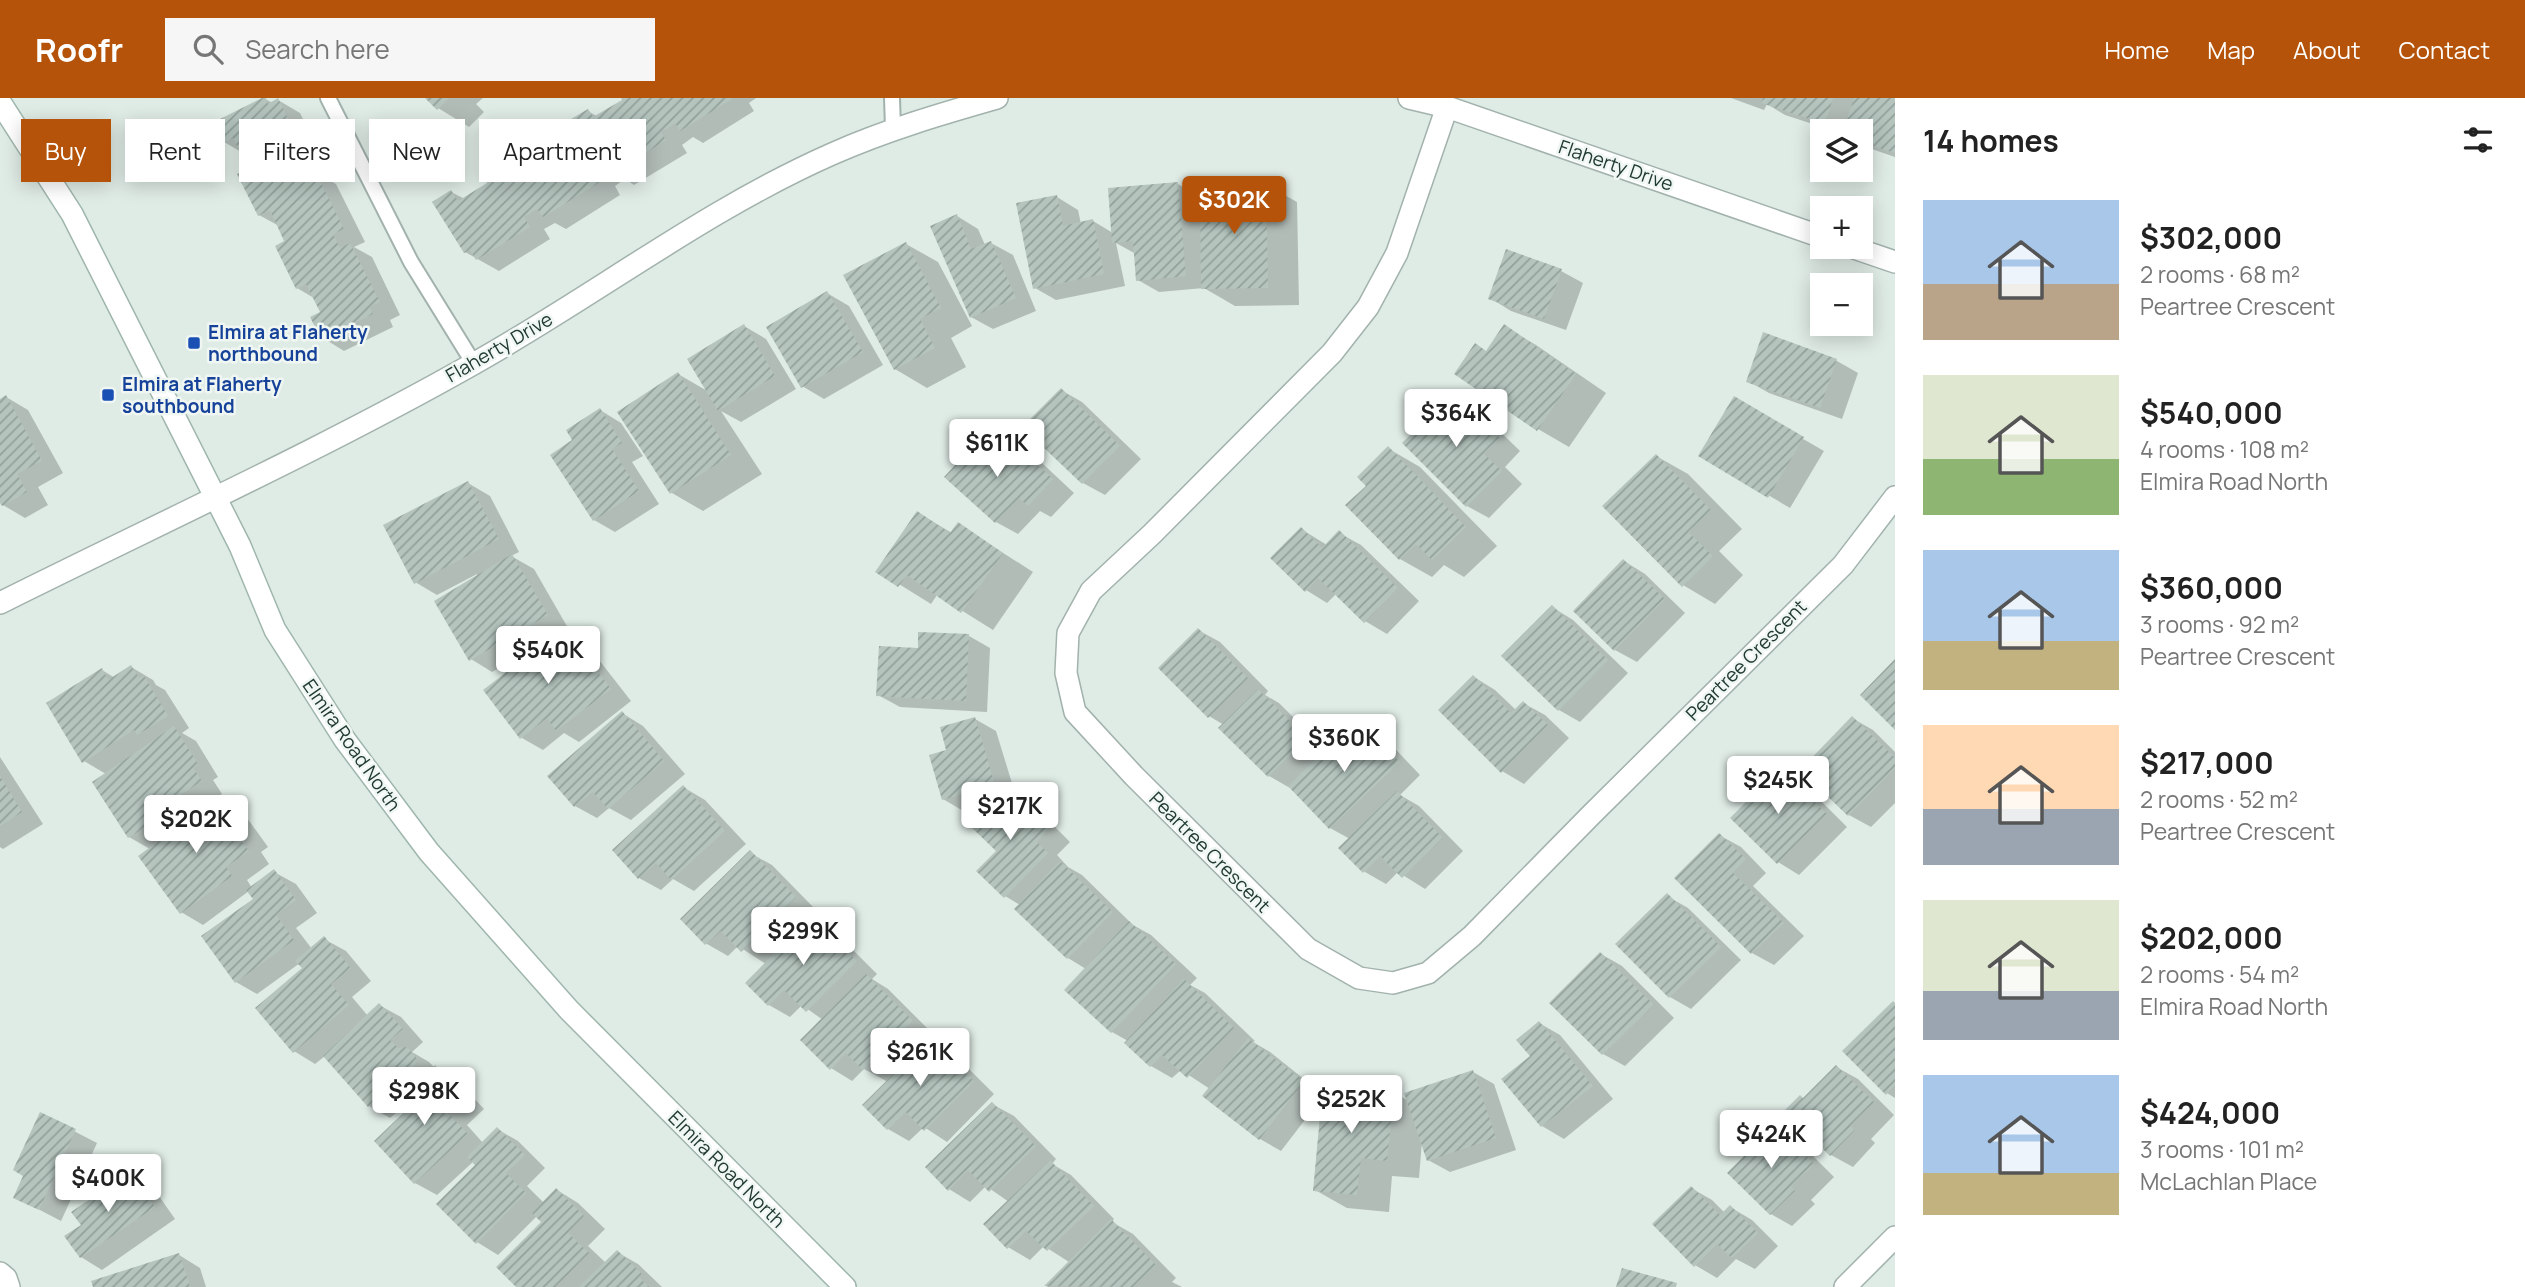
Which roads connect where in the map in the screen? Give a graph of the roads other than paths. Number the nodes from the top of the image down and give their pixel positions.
1 (328, 98) edge
2 (892, 98) edge
3 (997, 98) edge
4 (1409, 98) edge
5 (0, 102) edge
6 (1447, 107) junction
7 (893, 128) junction
8 (1810, 233) edge
9 (1873, 254) edge
10 (1895, 262) edge
11 (474, 364) junction
12 (214, 497) junction
13 (1895, 497) edge
14 (0, 603) edge
15 (1895, 1237) edge
16 (0, 1273) edge
17 (9, 1287) edge
18 (845, 1287) edge
19 (1845, 1287) edge

1 - 11 lane
2 - 7 lane
3 - 7 street, Flaherty Drive
4 - 6 street, Flaherty Drive
5 - 12 street, Elmira Road North
6 - 8 street, Flaherty Drive
6 - 13 street, Peartree Crescent
7 - 11 street, Flaherty Drive
9 - 10 street
11 - 12 street, Flaherty Drive
12 - 14 street, Flaherty Drive
12 - 18 street, Elmira Road North
15 - 19 street
16 - 17 street

